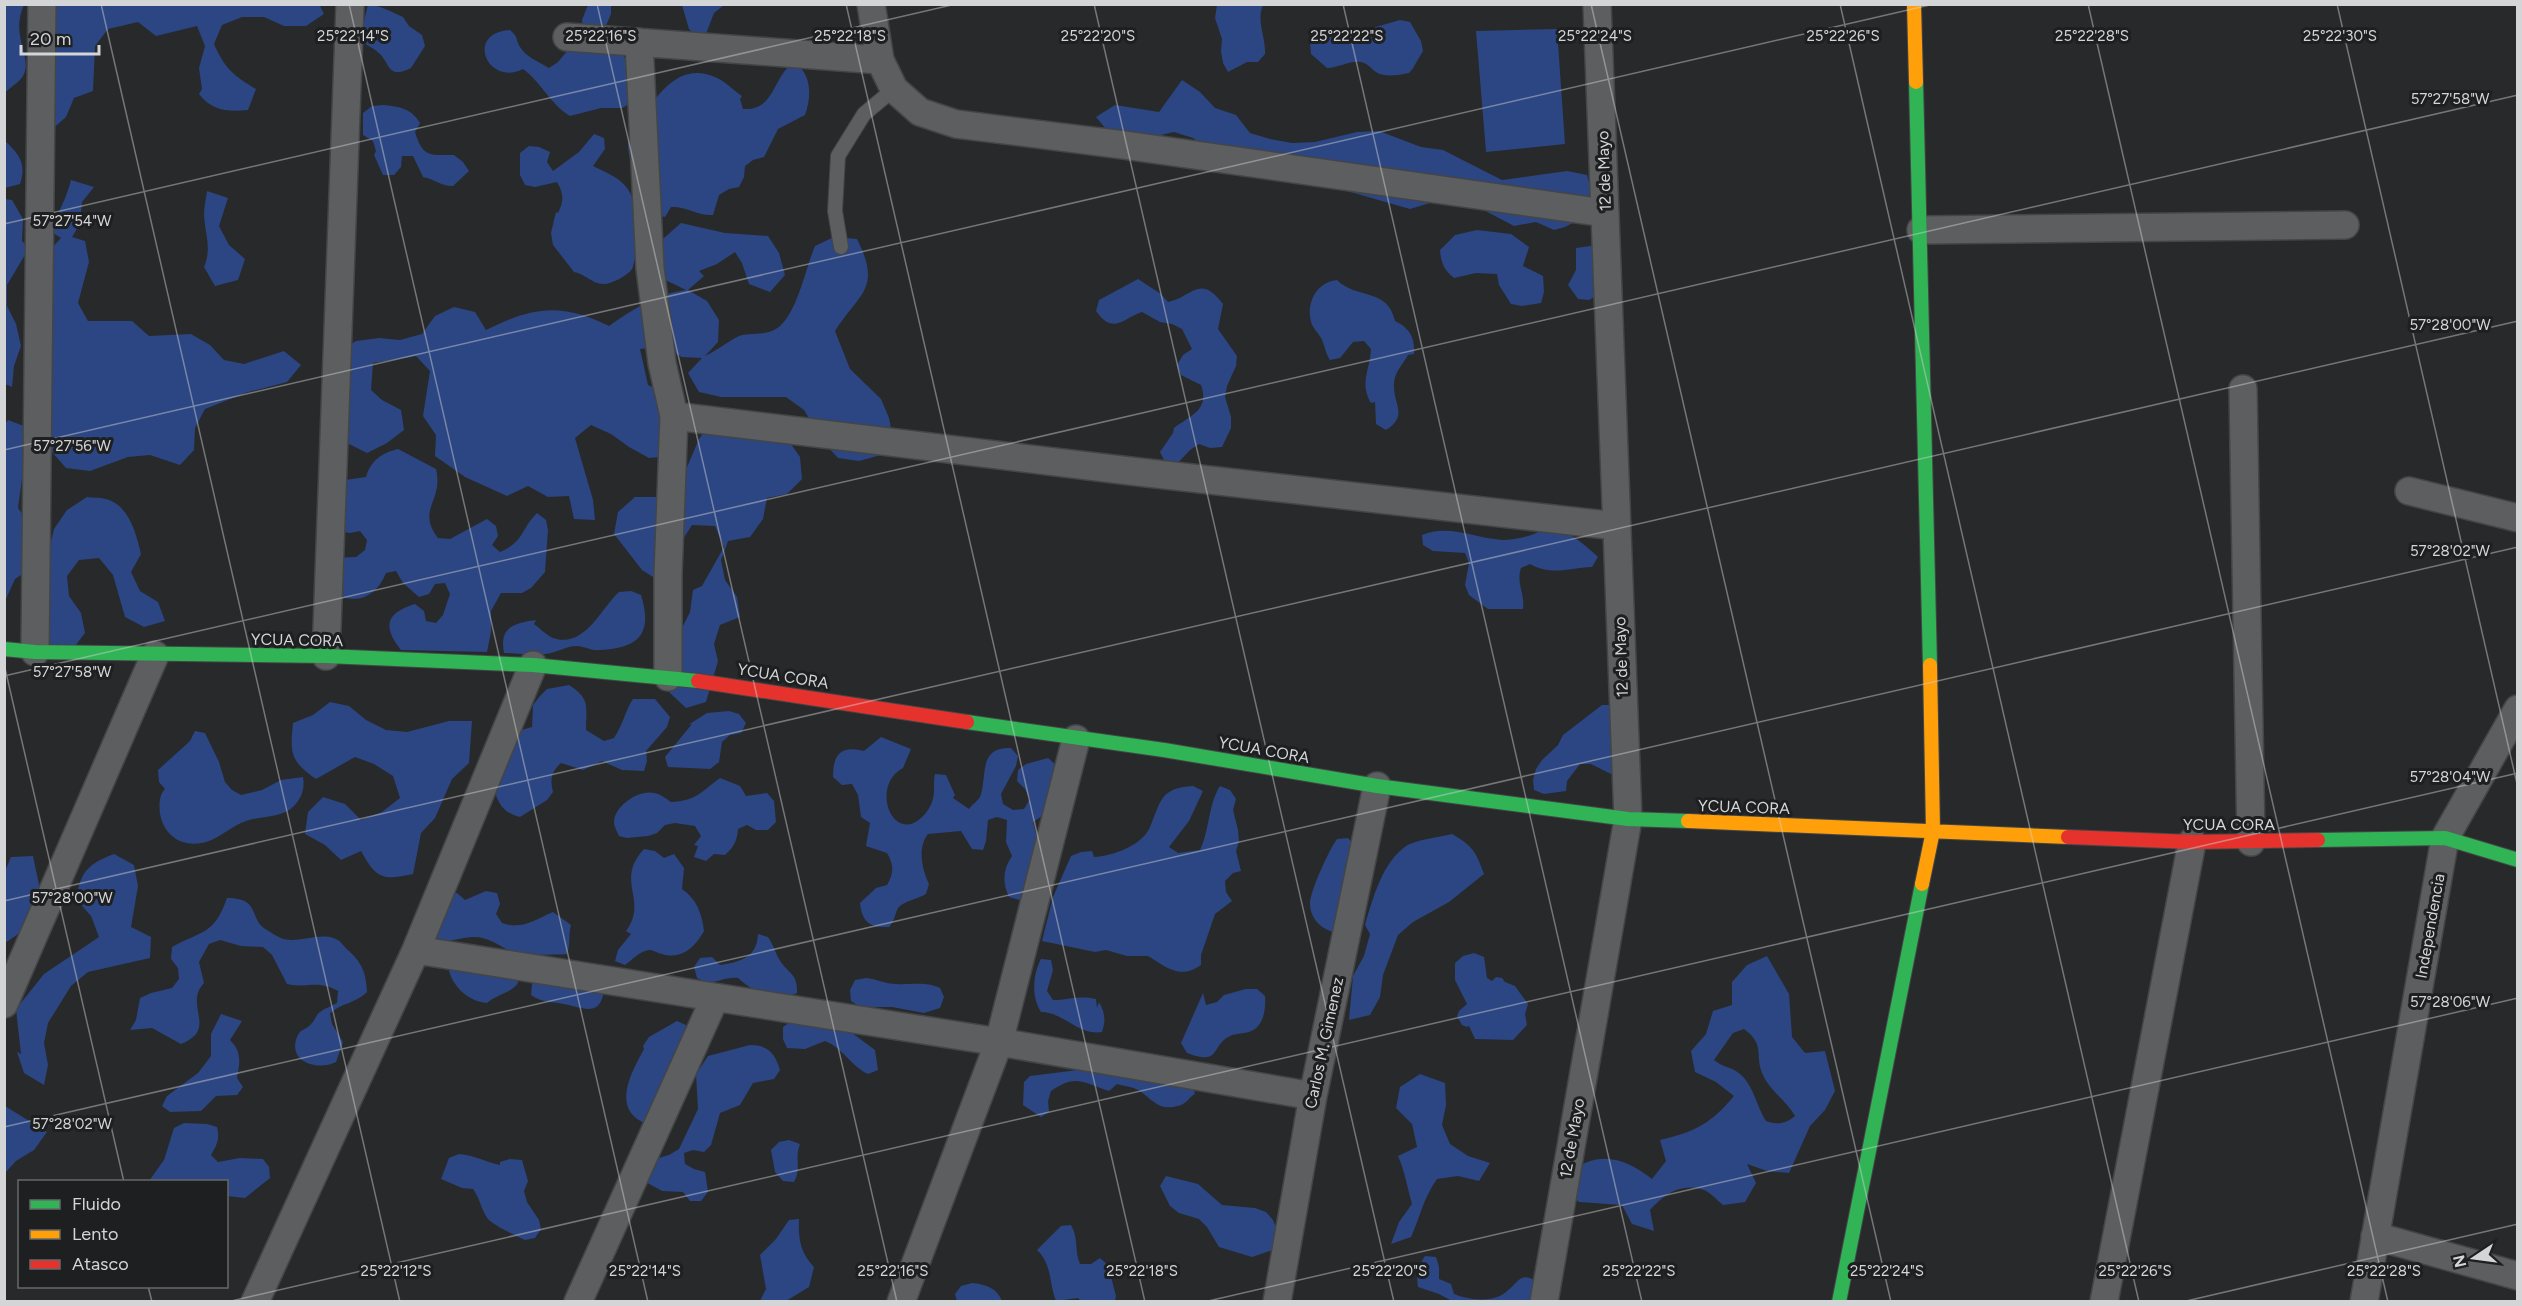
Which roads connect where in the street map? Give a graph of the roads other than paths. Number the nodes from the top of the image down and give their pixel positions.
1 (42, 4) edge
2 (350, 4) edge
3 (871, 4) edge
4 (1598, 4) edge
5 (1914, 4) edge
6 (567, 37) dead end
7 (639, 42) junction
8 (880, 60) junction
9 (894, 89) junction
10 (1605, 213) junction
11 (2345, 225) dead end
12 (1921, 230) junction
13 (841, 247) dead end
14 (2243, 389) dead end
15 (674, 416) junction
16 (2409, 491) dead end
17 (2517, 518) edge
18 (1616, 526) junction
19 (4, 649) edge
20 (35, 652) junction
21 (155, 656) junction
22 (326, 656) junction
23 (533, 664) junction
24 (668, 677) junction
25 (2517, 709) edge
26 (1076, 740) junction
27 (1377, 786) junction
28 (1628, 819) junction
29 (1933, 831) junction
30 (2445, 838) junction
31 (2192, 842) junction
32 (2251, 842) junction
33 (2517, 860) edge
34 (416, 950) junction
35 (715, 998) junction
36 (4, 1004) edge
37 (999, 1042) junction
38 (1313, 1096) junction
39 (2375, 1236) junction
40 (2517, 1276) edge
41 (255, 1302) edge
42 (578, 1302) edge
43 (901, 1302) edge
44 (1277, 1302) edge
45 (1544, 1302) edge
46 (1839, 1302) edge
47 (2104, 1302) edge
48 (2364, 1302) edge

1 - 20 street
2 - 22 street
3 - 8 street
4 - 10 street, 12 de Mayo
5 - 12 street
6 - 7 street
7 - 8 street
7 - 15 street
8 - 9 street
9 - 10 street
9 - 13 lane
10 - 18 street, 12 de Mayo
11 - 12 street
12 - 29 street
14 - 32 street
15 - 18 street
15 - 24 street
16 - 17 street
18 - 28 street, 12 de Mayo
19 - 20 street, YCUA CORA
20 - 21 street, YCUA CORA
21 - 22 street, YCUA CORA
21 - 36 street
22 - 23 street, YCUA CORA
23 - 24 street, YCUA CORA
23 - 34 street
24 - 26 street, YCUA CORA
25 - 30 street, Independencia
26 - 27 street, YCUA CORA
26 - 37 street
27 - 28 street, YCUA CORA
27 - 38 street, Carlos M. Gimenez
28 - 29 street, YCUA CORA
28 - 45 street, 12 de Mayo
29 - 31 street, YCUA CORA
29 - 46 street
30 - 32 street, YCUA CORA
30 - 33 street, YCUA CORA
30 - 39 street, Independencia
31 - 32 street, YCUA CORA
31 - 47 street
34 - 35 street
34 - 41 street
35 - 37 street
35 - 42 street
37 - 38 street
37 - 43 street
38 - 44 street, Carlos M. Gimenez
39 - 40 street
39 - 48 street, Independencia

